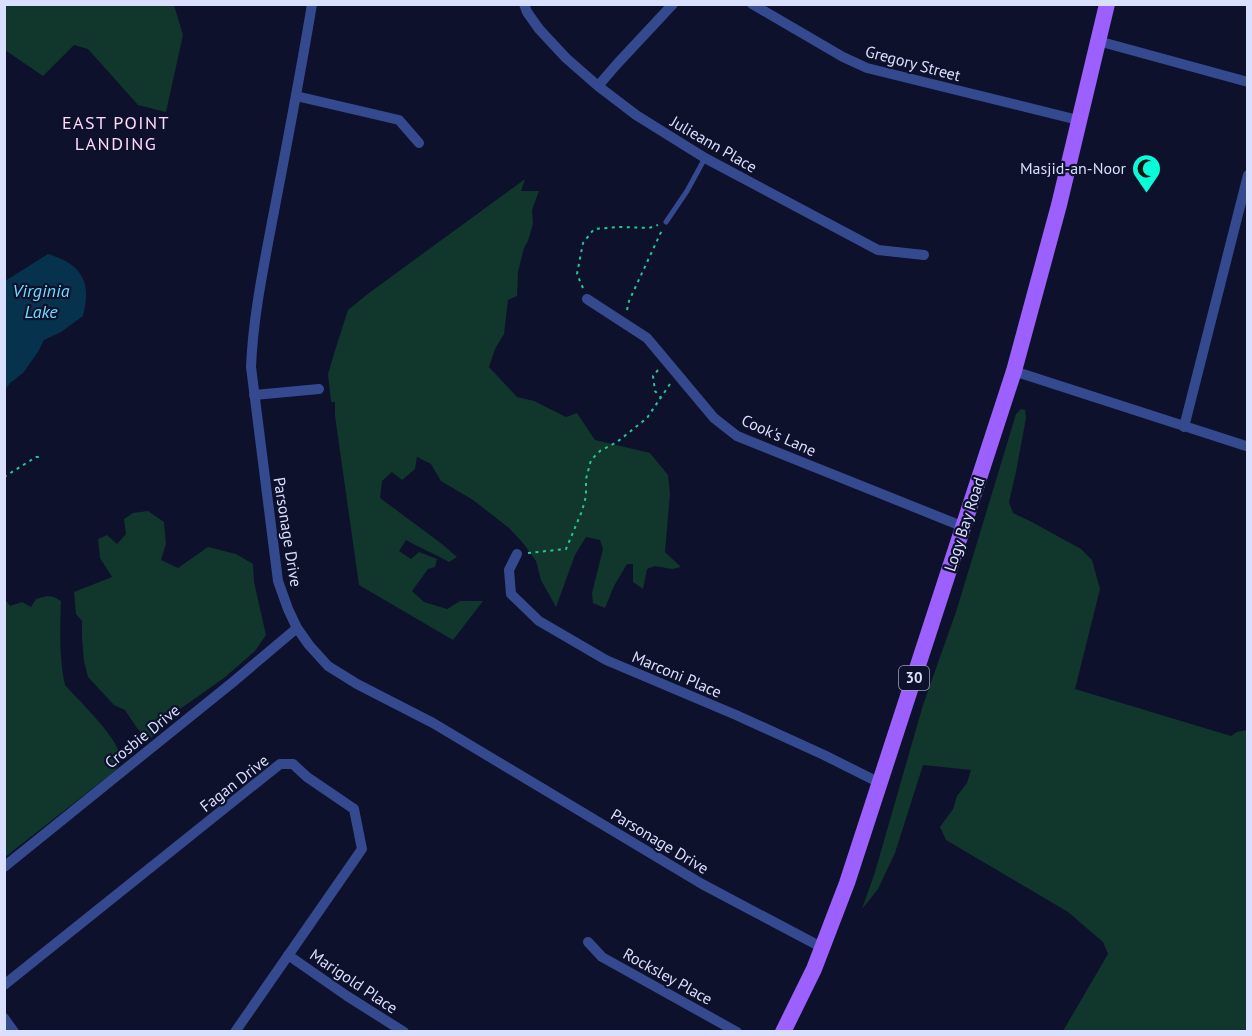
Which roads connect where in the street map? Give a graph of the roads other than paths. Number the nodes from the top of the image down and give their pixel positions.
1 (312, 4) edge
2 (524, 4) edge
3 (673, 4) edge
4 (752, 4) edge
5 (1107, 4) edge
6 (1098, 41) junction
7 (1248, 82) edge
8 (598, 86) junction
9 (296, 96) junction
10 (1078, 120) junction
11 (419, 143) dead end
12 (705, 158) junction
13 (1248, 175) edge
14 (666, 222) road end
15 (924, 255) dead end
16 (587, 299) road end
17 (1014, 372) junction
18 (320, 389) dead end
19 (254, 394) junction
20 (1184, 427) junction
21 (1246, 446) dead end
22 (964, 527) junction
23 (516, 554) road end
24 (297, 628) junction
25 (880, 783) junction
26 (4, 867) edge
27 (588, 942) dead end
28 (823, 948) junction
29 (288, 955) junction
30 (4, 985) edge
31 (4, 1018) edge
32 (14, 1032) edge
33 (235, 1032) edge
34 (404, 1032) edge
35 (737, 1032) edge
36 (783, 1032) edge

1 - 9 street, Parsonage Drive
2 - 8 street, Julieann Place
3 - 8 street
4 - 10 street, Gregory Street
5 - 6 main road, Logy Bay Road / 30
6 - 7 street
6 - 10 main road, Logy Bay Road / 30
8 - 12 street, Julieann Place
9 - 11 street
9 - 19 street, Parsonage Drive
10 - 17 main road, Logy Bay Road / 30
12 - 14 lane
12 - 15 street, Julieann Place
13 - 20 street
16 - 22 street, Cook's Lane
17 - 20 street
17 - 22 main road, Logy Bay Road / 30
18 - 19 street
19 - 24 street, Parsonage Drive
20 - 21 street
22 - 25 main road, Logy Bay Road / 30
23 - 25 street, Marconi Place
24 - 26 street, Crosbie Drive
24 - 28 street, Parsonage Drive
25 - 28 main road, Logy Bay Road / 30
27 - 35 street, Rocksley Place
28 - 36 main road, Logy Bay Road / 30
29 - 30 street, Fagan Drive
29 - 33 street, Fagan Drive
29 - 34 street, Marigold Place
31 - 32 street

